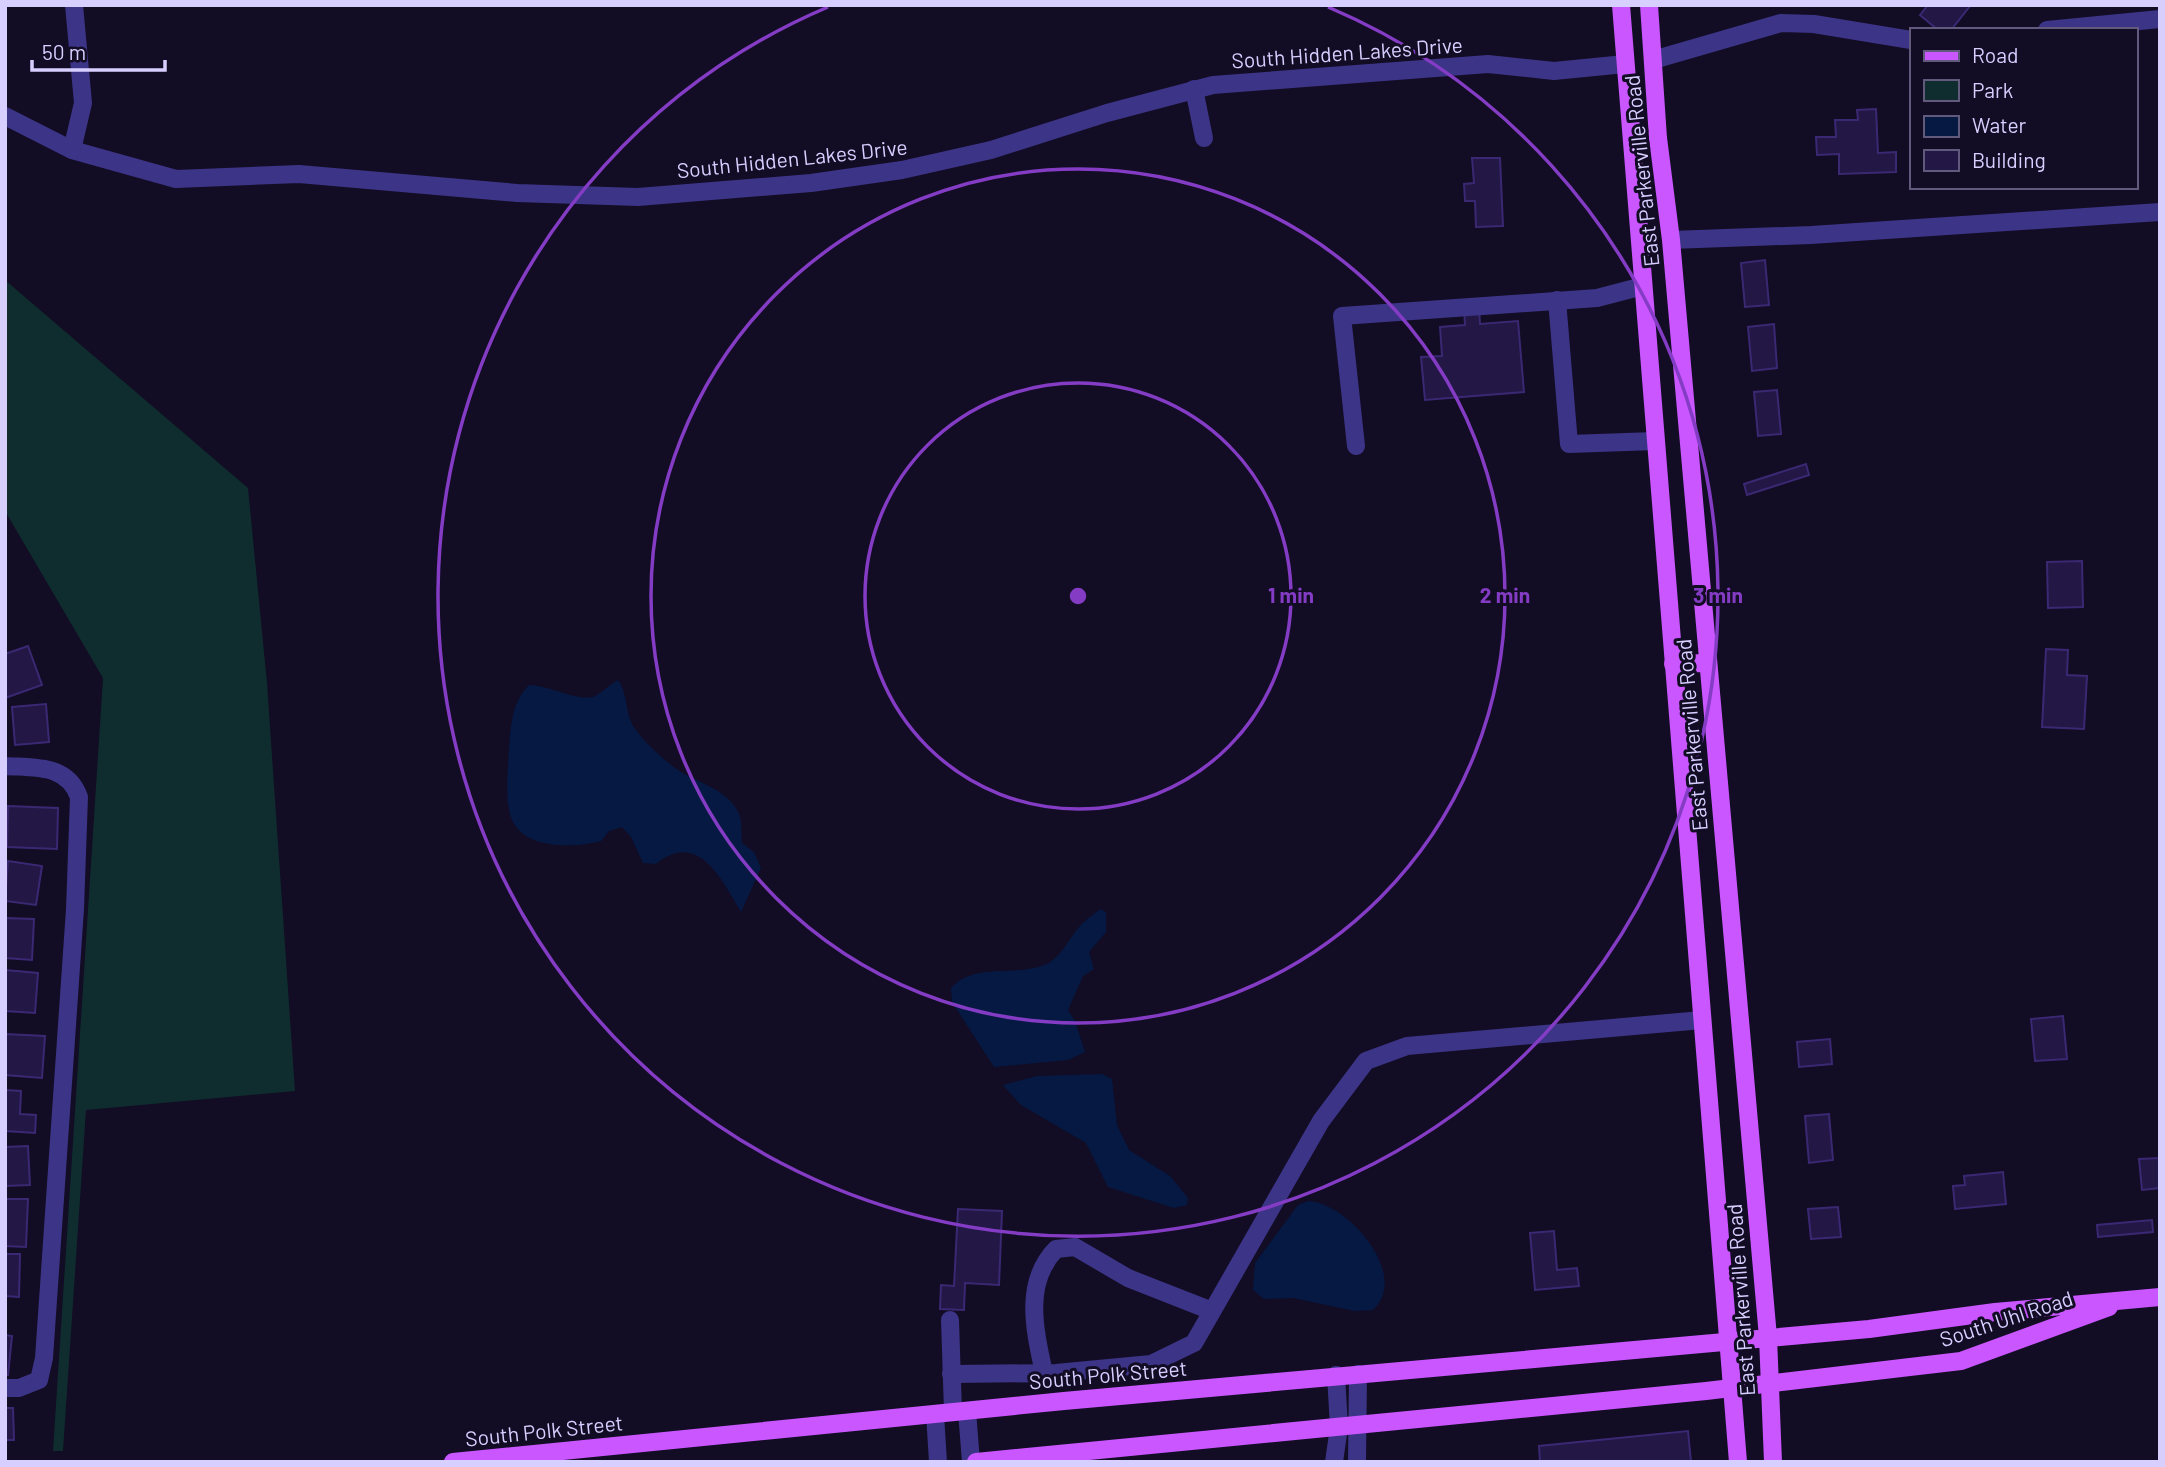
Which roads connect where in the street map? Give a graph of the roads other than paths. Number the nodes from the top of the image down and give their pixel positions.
1 (74, 5) edge
2 (1621, 5) edge
3 (1649, 5) edge
4 (2160, 19) edge
5 (2068, 28) edge
6 (1910, 40) edge
7 (1653, 60) junction
8 (1625, 64) junction
9 (1194, 89) junction
10 (5, 116) edge
11 (1204, 138) dead end
12 (72, 150) junction
13 (2160, 212) edge
14 (1671, 240) junction
15 (1675, 283) junction
16 (1643, 286) junction
17 (1557, 300) junction
18 (1656, 441) junction
19 (1356, 446) dead end
20 (1707, 663) junction
21 (1673, 664) junction
22 (5, 766) edge
23 (1702, 1020) junction
24 (2160, 1297) edge
25 (2129, 1300) junction
26 (1212, 1311) junction
27 (950, 1320) dead end
28 (1768, 1338) junction
29 (1727, 1341) junction
30 (1044, 1373) junction
31 (951, 1374) junction
32 (1358, 1374) junction
33 (1336, 1376) junction
34 (1770, 1385) junction
35 (5, 1388) edge
36 (1731, 1389) junction
37 (951, 1412) junction
38 (1360, 1426) junction
39 (1339, 1427) junction
40 (453, 1462) edge
41 (938, 1462) edge
42 (974, 1462) edge
43 (1334, 1462) edge
44 (1357, 1462) edge
45 (1738, 1462) edge
46 (1773, 1462) edge

1 - 12 street
2 - 8 main road, East Parkerville Road
3 - 7 main road, East Parkerville Road
4 - 5 street
6 - 7 street
7 - 8 main road
7 - 14 main road, East Parkerville Road
8 - 9 street, South Hidden Lakes Drive
8 - 16 main road, East Parkerville Road
9 - 11 street
9 - 12 street, South Hidden Lakes Drive
10 - 12 street, South Hidden Lakes Drive
13 - 14 street
14 - 15 main road, East Parkerville Road
15 - 16 main road
15 - 20 main road, East Parkerville Road
16 - 17 street
16 - 18 main road, East Parkerville Road
17 - 18 street
17 - 19 street
18 - 21 main road, East Parkerville Road
20 - 21 main road
20 - 28 main road, East Parkerville Road
21 - 23 main road, East Parkerville Road
22 - 35 street
23 - 26 street
23 - 29 main road, East Parkerville Road
24 - 25 main road, South Uhl Road
25 - 28 main road, South Uhl Road
25 - 34 main road, South Uhl Road
26 - 30 street
26 - 30 street
27 - 31 street
28 - 29 main road, South Polk Street
28 - 34 main road, East Parkerville Road
29 - 32 main road, South Polk Street
29 - 36 main road, East Parkerville Road
30 - 31 street
31 - 37 street
32 - 33 main road, South Polk Street
32 - 38 street
33 - 37 main road, South Polk Street
33 - 39 street
34 - 36 main road
34 - 46 main road, East Parkerville Road
36 - 38 main road
36 - 45 main road, East Parkerville Road
37 - 40 main road, South Polk Street
37 - 41 street
37 - 42 street
38 - 39 main road
38 - 44 street
39 - 42 main road
39 - 43 street

